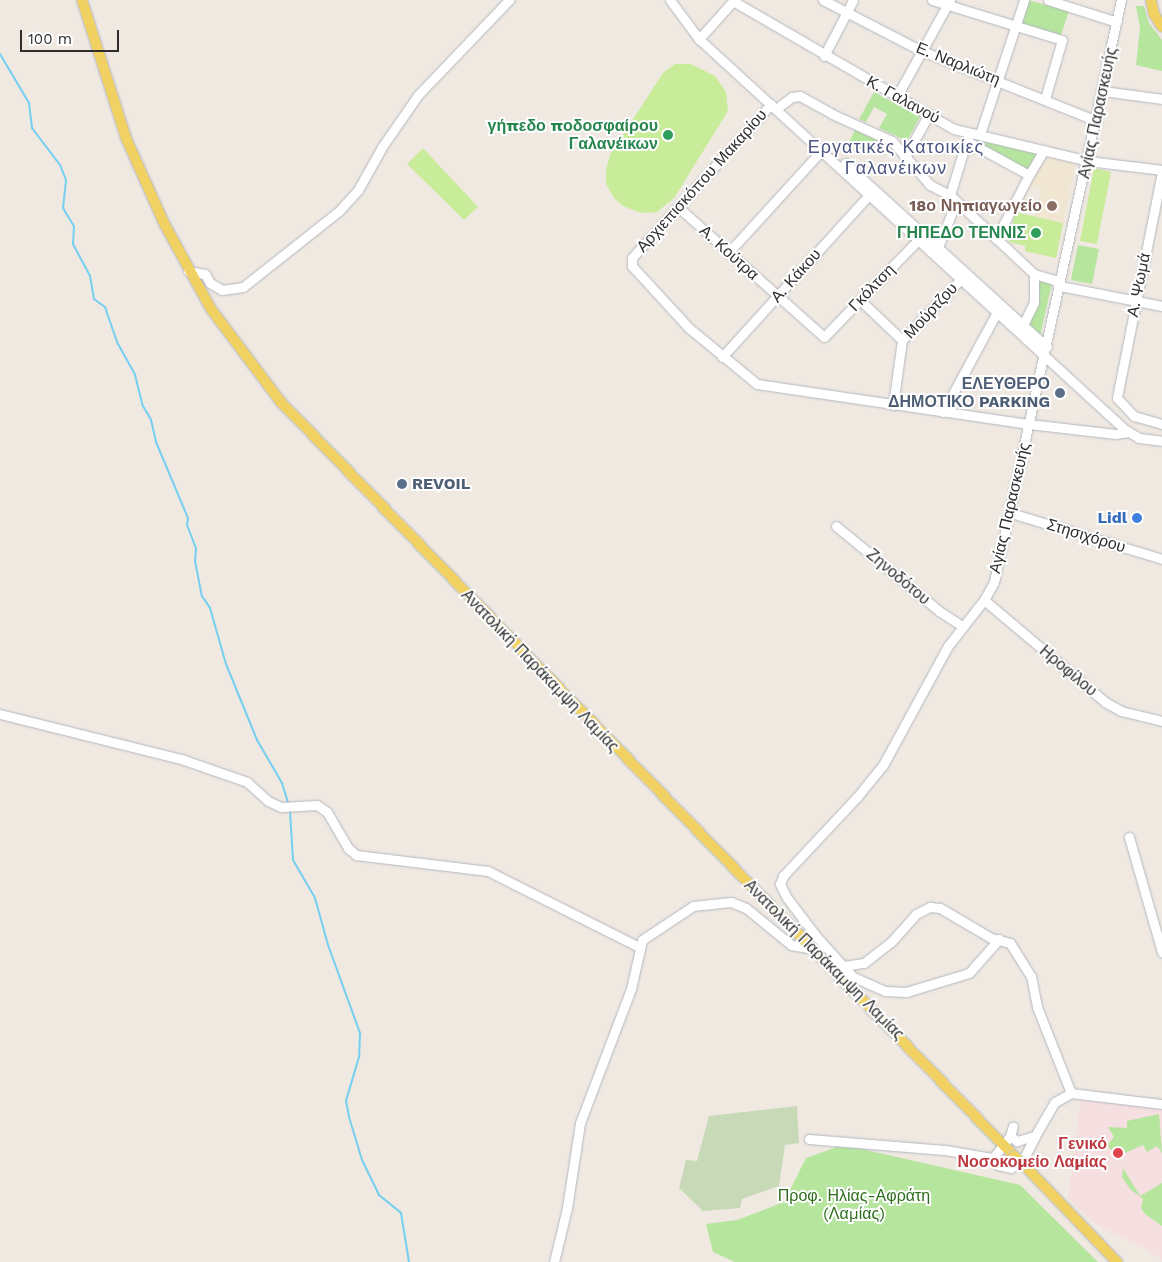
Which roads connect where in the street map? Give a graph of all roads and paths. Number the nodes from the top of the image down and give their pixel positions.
1 (82, 0) edge
2 (509, 0) edge
3 (670, 0) edge
4 (734, 0) edge
5 (824, 0) edge
6 (853, 0) edge
7 (932, 0) edge
8 (1024, 0) edge
9 (1048, 0) edge
10 (1121, 0) edge
11 (1151, 0) edge
12 (948, 3) edge
13 (1078, 5) edge
14 (846, 12) junction
15 (1117, 22) junction
16 (1016, 26) junction
17 (1162, 27) edge
18 (698, 39) junction
19 (922, 51) junction
20 (824, 56) junction
21 (998, 81) junction
22 (1103, 91) junction
23 (897, 96) junction
24 (1045, 99) junction
25 (1162, 99) edge
26 (774, 107) junction
27 (929, 114) junction
28 (1097, 120) junction
29 (980, 134) junction
30 (968, 137) junction
31 (1044, 150) junction
32 (822, 151) junction
33 (906, 154) junction
34 (1088, 161) junction
35 (845, 163) dead end
36 (1162, 171) edge
37 (1029, 175) junction
38 (870, 194) junction
39 (953, 198) junction
40 (678, 207) junction
41 (919, 239) junction
42 (996, 239) junction
43 (938, 248) junction
44 (729, 252) junction
45 (188, 271) junction
46 (1034, 274) junction
47 (962, 278) junction
48 (1060, 286) junction
49 (777, 296) junction
50 (860, 300) junction
51 (1136, 302) junction
52 (1162, 306) edge
53 (997, 312) junction
54 (1023, 325) junction
55 (826, 337) joint
56 (902, 340) junction
57 (1046, 351) junction
58 (722, 357) junction
59 (893, 404) junction
60 (943, 412) junction
61 (1029, 424) junction
62 (1162, 424) edge
63 (1128, 432) junction
64 (1162, 441) edge
65 (1011, 514) junction
66 (836, 526) dead end
67 (1162, 559) edge
68 (984, 600) junction
69 (962, 626) junction
70 (0, 714) edge
71 (1162, 720) edge
72 (1129, 837) dead end
73 (999, 939) junction
74 (639, 947) junction
75 (814, 949) junction
76 (1162, 952) edge
77 (840, 967) junction
78 (1071, 1093) junction
79 (1162, 1104) edge
80 (1013, 1126) dead end
81 (1035, 1136) junction
82 (809, 1139) dead end
83 (1007, 1140) junction
84 (993, 1158) junction
85 (554, 1262) edge
86 (1117, 1262) edge

1 - 45 main road, Ανατολική Παράκαμψη Λαμίας
2 - 45 street
3 - 18 street
4 - 18 street
4 - 20 street, Κ. Γαλανού
5 - 14 street, Ε. Ναρλιώτη
6 - 14 street
7 - 12 street
8 - 16 street
9 - 13 street
10 - 15 street, Αγίας Παρασκευής
11 - 17 main road
12 - 16 street
12 - 19 street
13 - 15 street
14 - 19 street, Ε. Ναρλιώτη
14 - 20 street
15 - 22 street, Αγίας Παρασκευής
16 - 21 street
16 - 24 street
18 - 26 street
19 - 21 street, Ε. Ναρλιώτη
19 - 23 street
20 - 23 street, Κ. Γαλανού
21 - 24 street, Ε. Ναρλιώτη
21 - 29 street
22 - 25 street
22 - 28 street, Αγίας Παρασκευής
23 - 27 street, Κ. Γαλανού
24 - 28 street, Ε. Ναρλιώτη
26 - 32 street
26 - 33 street, Αρχιεπισκόπου Μακαρίου
26 - 40 street, Αρχιεπισκόπου Μακαρίου
27 - 30 street, Κ. Γαλανού
27 - 33 street
28 - 34 street, Αγίας Παρασκευής
29 - 30 street, Κ. Γαλανού
29 - 31 street, Κ. Γαλανού
30 - 37 street
30 - 39 street
31 - 34 street, Κ. Γαλανού
31 - 37 street
32 - 38 street
32 - 44 street
33 - 39 street, Αρχιεπισκόπου Μακαρίου
34 - 36 street, Κ. Γαλανού
34 - 48 street, Αγίας Παρασκευής
35 - 43 street
36 - 51 street, Α. Ψωμά
37 - 42 street
38 - 41 street
38 - 49 street, Α. Κάκου
39 - 42 street, Αρχιεπισκόπου Μακαρίου
39 - 43 street
40 - 44 street, Α. Κούτρα
40 - 58 street, Αρχιεπισκόπου Μακαρίου
41 - 47 street
41 - 50 street, Γκόλτση
42 - 46 street, Αρχιεπισκόπου Μακαρίου
43 - 54 street
44 - 49 street, Α. Κούτρα
45 - 75 main road, Ανατολική Παράκαμψη Λαμίας
46 - 48 street
46 - 54 street
47 - 53 street
47 - 56 street, Μούρτζου
48 - 51 street
48 - 57 street, Αγίας Παρασκευής
49 - 55 street, Α. Κούτρα
49 - 58 street, Α. Κάκου
50 - 55 street, Γκόλτση
50 - 56 street
51 - 52 street
51 - 62 street, Α. Ψωμά
53 - 57 street
53 - 60 street
54 - 57 street
56 - 59 street, Μούρτζου
57 - 61 street, Αγίας Παρασκευής
57 - 63 street
58 - 59 street
59 - 60 street
60 - 61 street
61 - 63 street
61 - 65 street, Αγίας Παρασκευής
63 - 64 street
65 - 67 street, Στησιχόρου
65 - 68 street, Αγίας Παρασκευής
66 - 69 street, Ζηνοδότου
68 - 69 street, Αγίας Παρασκευής
68 - 71 street, Ηροφίλου
69 - 77 street, Αγίας Παρασκευής
70 - 74 street
72 - 76 street
73 - 77 street
73 - 77 street
73 - 78 street
74 - 75 street
74 - 85 street
75 - 77 main road, Ανατολική Παράκαμψη Λαμίας
77 - 83 main road, Ανατολική Παράκαμψη Λαμίας
78 - 79 street
78 - 81 street
80 - 83 street
81 - 83 street
81 - 84 street
82 - 84 street
83 - 84 street
83 - 86 main road, Ανατολική Παράκαμψη Λαμίας, bridge

